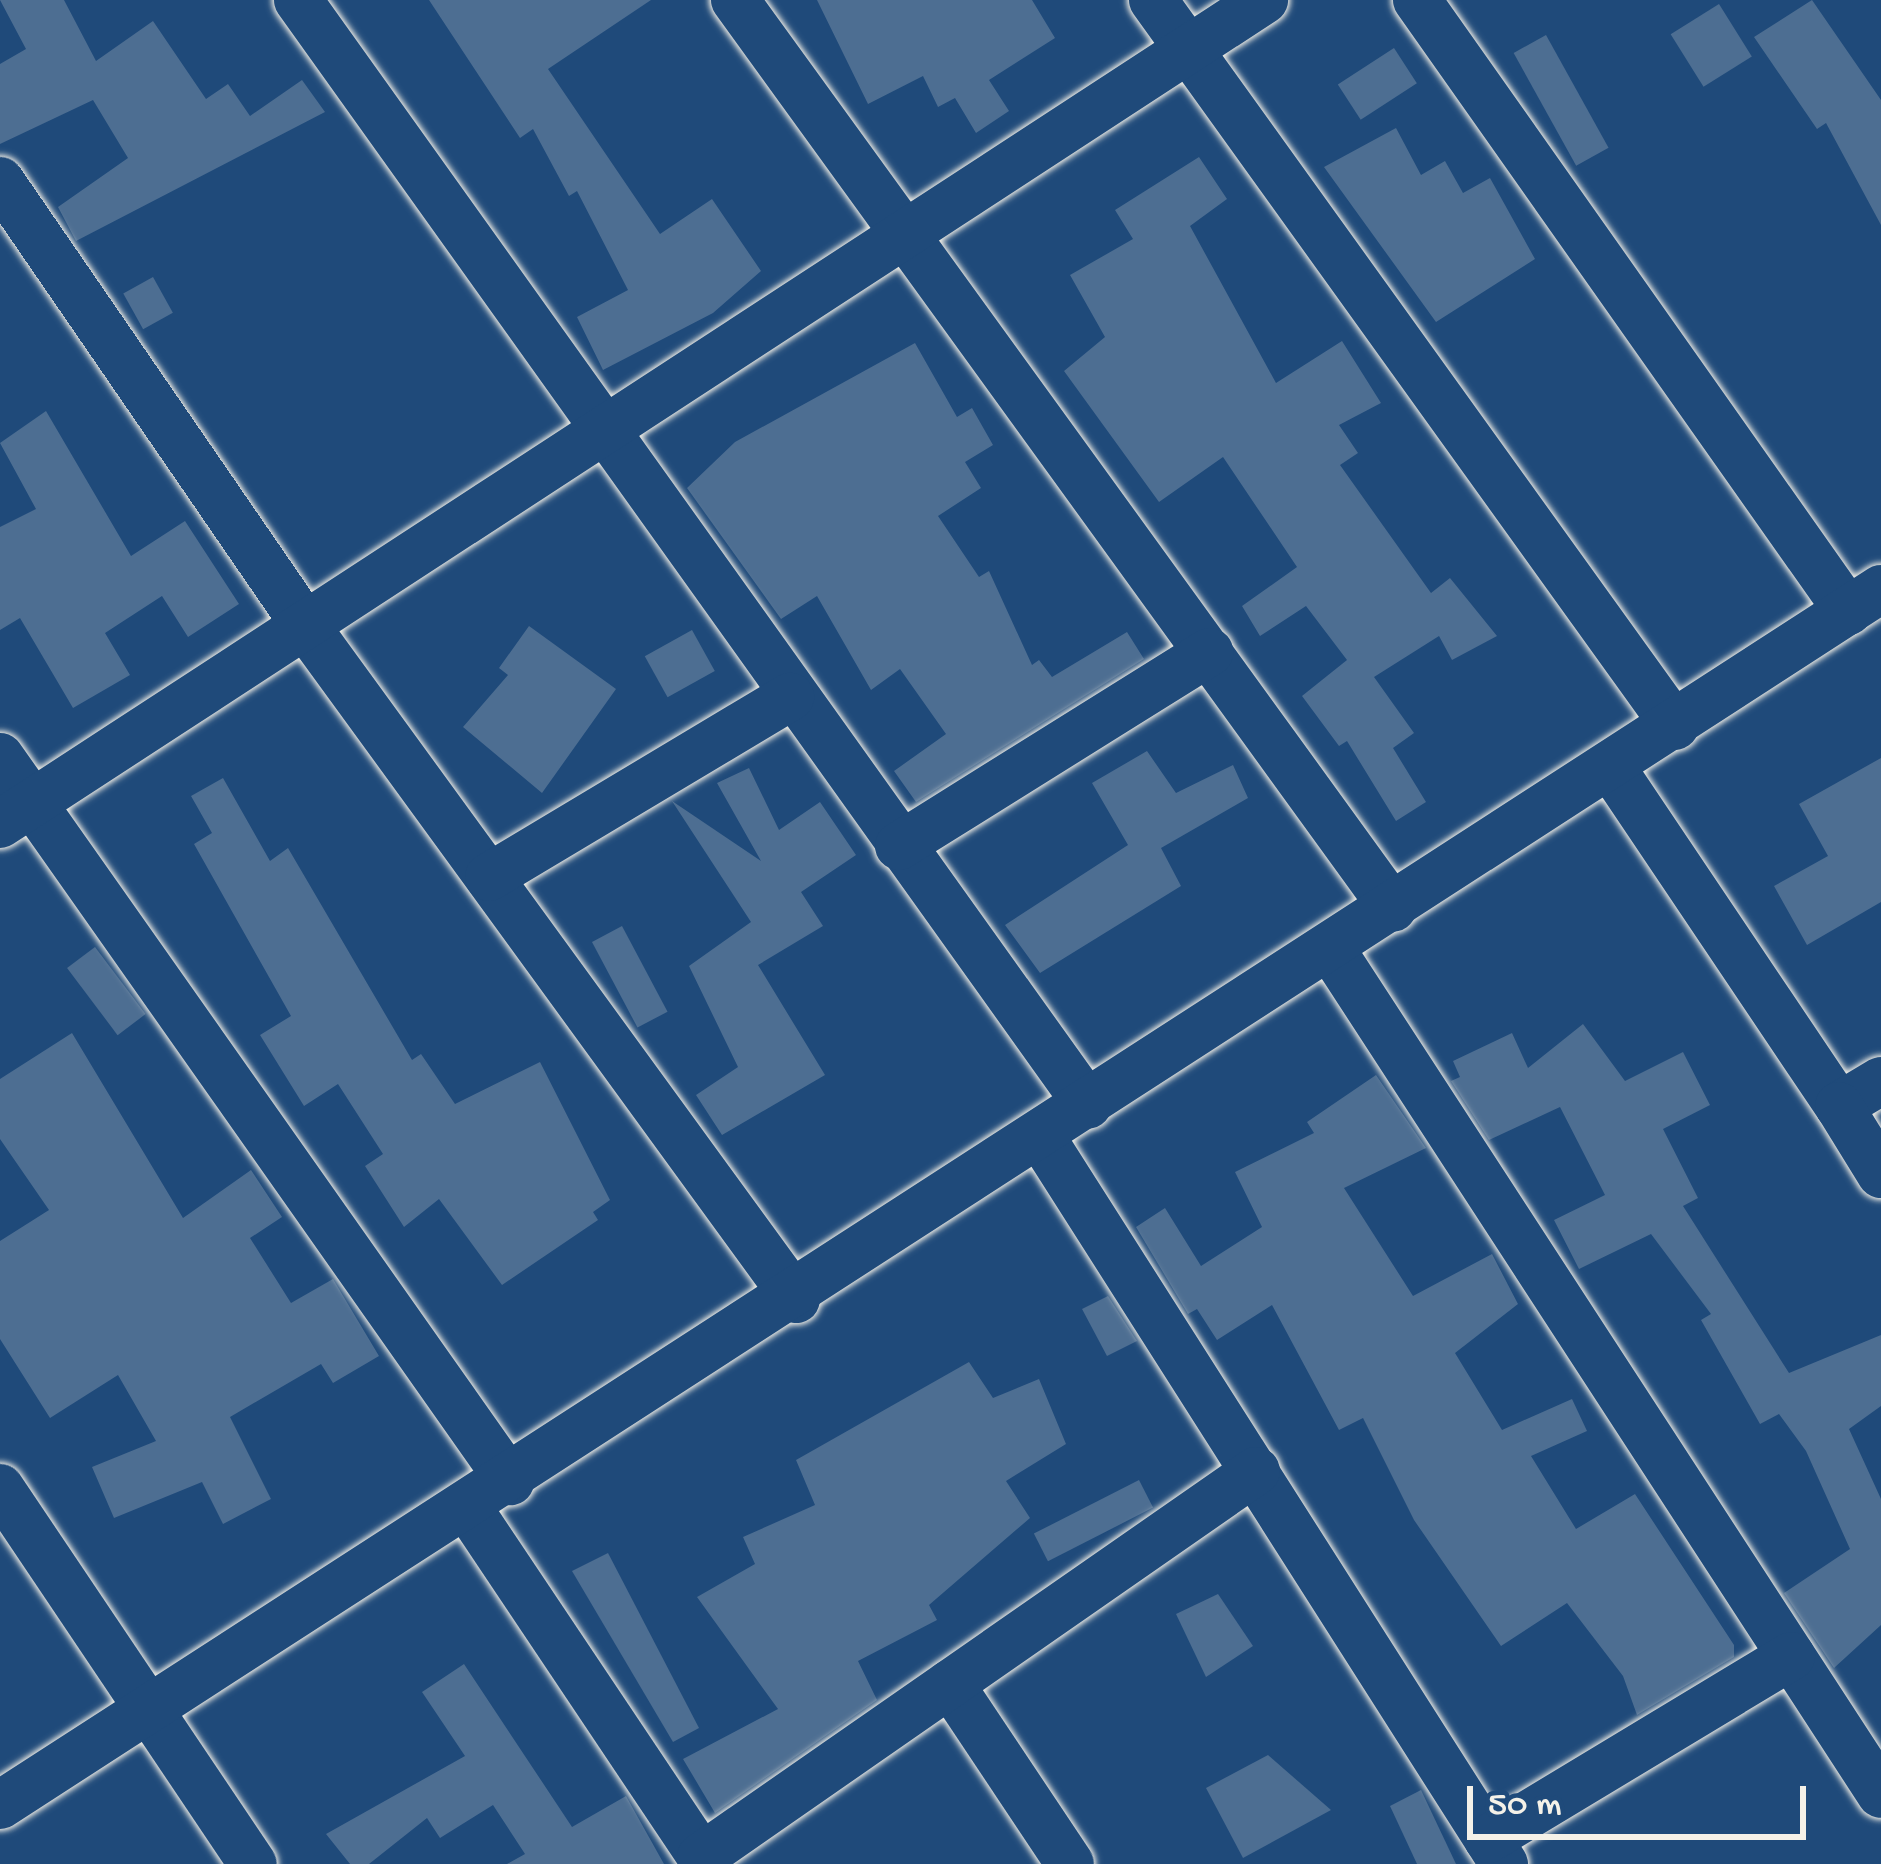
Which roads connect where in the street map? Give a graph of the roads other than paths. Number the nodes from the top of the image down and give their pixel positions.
1 (298, 0) edge
2 (735, 0) edge
3 (1153, 0) edge
4 (1264, 0) edge
5 (1417, 0) edge
6 (1190, 49) junction
7 (0, 181) edge
8 (906, 232) junction
9 (596, 429) junction
10 (1864, 600) edge
11 (305, 625) junction
12 (1209, 652) junction
13 (790, 697) junction
14 (1675, 726) junction
15 (0, 758) edge
16 (1611, 767) junction
17 (16, 813) edge
18 (899, 846) junction
19 (488, 877) junction
20 (1393, 908) junction
21 (1331, 949) junction
22 (1881, 1081) edge
23 (1088, 1105) junction
24 (1839, 1106) junction
25 (1041, 1137) junction
26 (1881, 1174) edge
27 (796, 1299) junction
28 (1256, 1471) junction
29 (510, 1481) junction
30 (0, 1488) edge
31 (469, 1508) junction
32 (1791, 1656) junction
33 (950, 1684) junction
34 (146, 1705) junction
35 (1867, 1740) edge
36 (1881, 1794) edge
37 (0, 1804) edge
38 (1496, 1851) edge
39 (704, 1860) edge
40 (253, 1864) edge
41 (1070, 1864) edge

1 - 9 street
2 - 8 street
3 - 6 street
4 - 6 street
5 - 10 street
6 - 8 street
6 - 14 street
7 - 11 street
8 - 9 street
8 - 12 street
9 - 11 street
9 - 13 street
10 - 14 street
11 - 17 street
11 - 19 street
12 - 18 street
12 - 20 street
13 - 18 street
13 - 19 street
14 - 16 street
15 - 17 street
16 - 20 street
16 - 24 street
17 - 29 street
18 - 23 street
19 - 27 street
20 - 21 street
21 - 23 street
21 - 32 street
22 - 24 street
23 - 25 street
24 - 26 street
25 - 27 street
25 - 28 street
27 - 29 street
28 - 33 street
28 - 38 street
29 - 31 street
30 - 34 street
31 - 34 street
31 - 39 street
32 - 35 street
32 - 38 street
33 - 39 street
33 - 41 street
34 - 37 street
34 - 40 street
35 - 36 street

